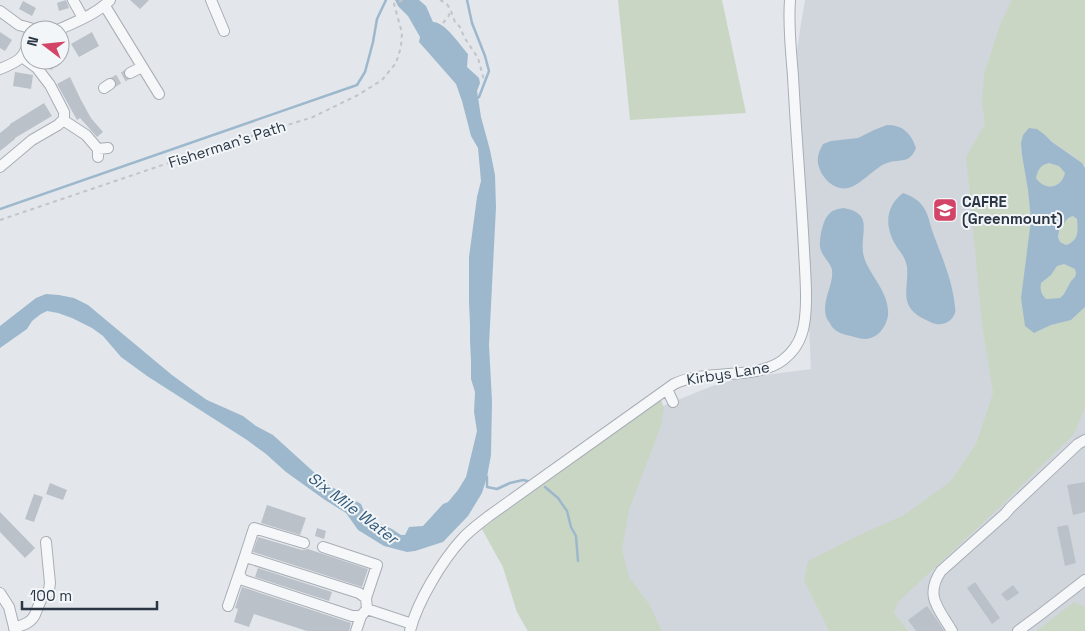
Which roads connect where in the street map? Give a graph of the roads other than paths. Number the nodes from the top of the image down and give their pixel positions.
1 (73, 0) edge
2 (211, 0) edge
3 (790, 0) edge
4 (107, 3) edge
5 (0, 11) edge
6 (83, 18) junction
7 (70, 24) edge
8 (20, 25) edge
9 (224, 31) dead end
10 (20, 58) edge
11 (142, 67) junction
12 (0, 69) edge
13 (39, 70) edge
14 (130, 73) tunnel mouth
15 (159, 94) dead end
16 (63, 120) junction
17 (101, 151) dead end
18 (0, 167) edge
19 (667, 389) junction
20 (673, 402) dead end
21 (1085, 440) edge
22 (46, 542) dead end
23 (304, 543) dead end
24 (323, 547) dead end
25 (244, 560) junction
26 (239, 574) junction
27 (1085, 580) edge
28 (0, 593) edge
29 (228, 606) dead end
30 (365, 607) junction
31 (411, 627) edge
32 (15, 629) edge
33 (356, 631) edge
34 (952, 631) edge
35 (1018, 631) edge

1 - 6 street
2 - 9 street
3 - 19 street, Kirbys Lane
4 - 6 street
4 - 11 street
5 - 8 street
6 - 7 street
10 - 12 street
11 - 14 street
11 - 15 street
13 - 16 street
16 - 17 street
16 - 18 street
19 - 20 street
19 - 31 street, Kirbys Lane
21 - 34 street
22 - 32 street
23 - 25 street
24 - 30 street
25 - 26 street
25 - 30 street
26 - 29 street
26 - 30 street
27 - 35 street
28 - 32 street
30 - 31 street
30 - 33 street

